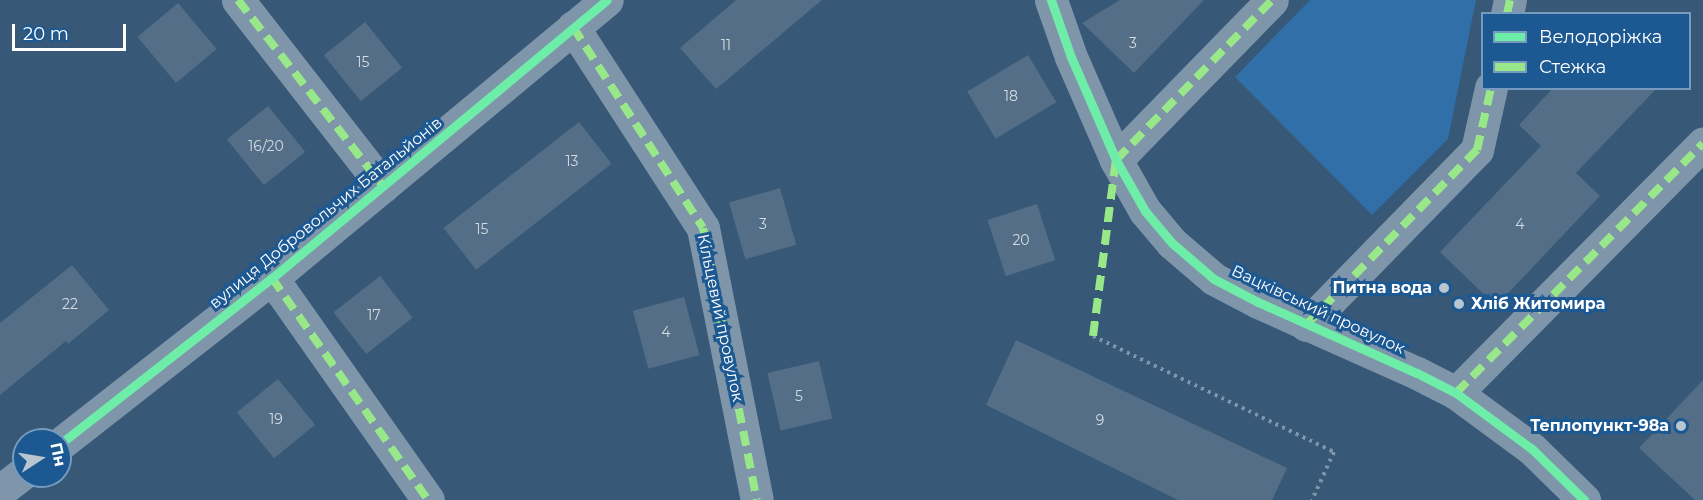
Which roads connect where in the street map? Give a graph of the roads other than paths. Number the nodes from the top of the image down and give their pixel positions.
1 (237, 0) edge
2 (607, 0) edge
3 (1051, 0) edge
4 (1272, 0) edge
5 (573, 27) junction
6 (1491, 90) edge
7 (1703, 143) edge
8 (1116, 160) junction
9 (383, 186) junction
10 (272, 278) junction
11 (1306, 325) junction
12 (1456, 393) junction
13 (72, 435) edge
14 (12, 482) edge
15 (0, 491) edge
16 (428, 500) edge
17 (757, 500) edge
18 (1584, 500) edge

1 - 9 street
2 - 5 street, вулиця Добровольчих Батальйонів
3 - 8 street, Вацківський провулок
4 - 8 street
5 - 9 street, вулиця Добровольчих Батальйонів
5 - 17 street, Кільцевий провулок
6 - 11 street
7 - 12 street
8 - 11 street, Вацківський провулок
9 - 10 street, вулиця Добровольчих Батальйонів
10 - 13 street, вулиця Добровольчих Батальйонів
10 - 16 street
11 - 12 street, Вацківський провулок
12 - 18 street, Вацківський провулок
14 - 15 street

